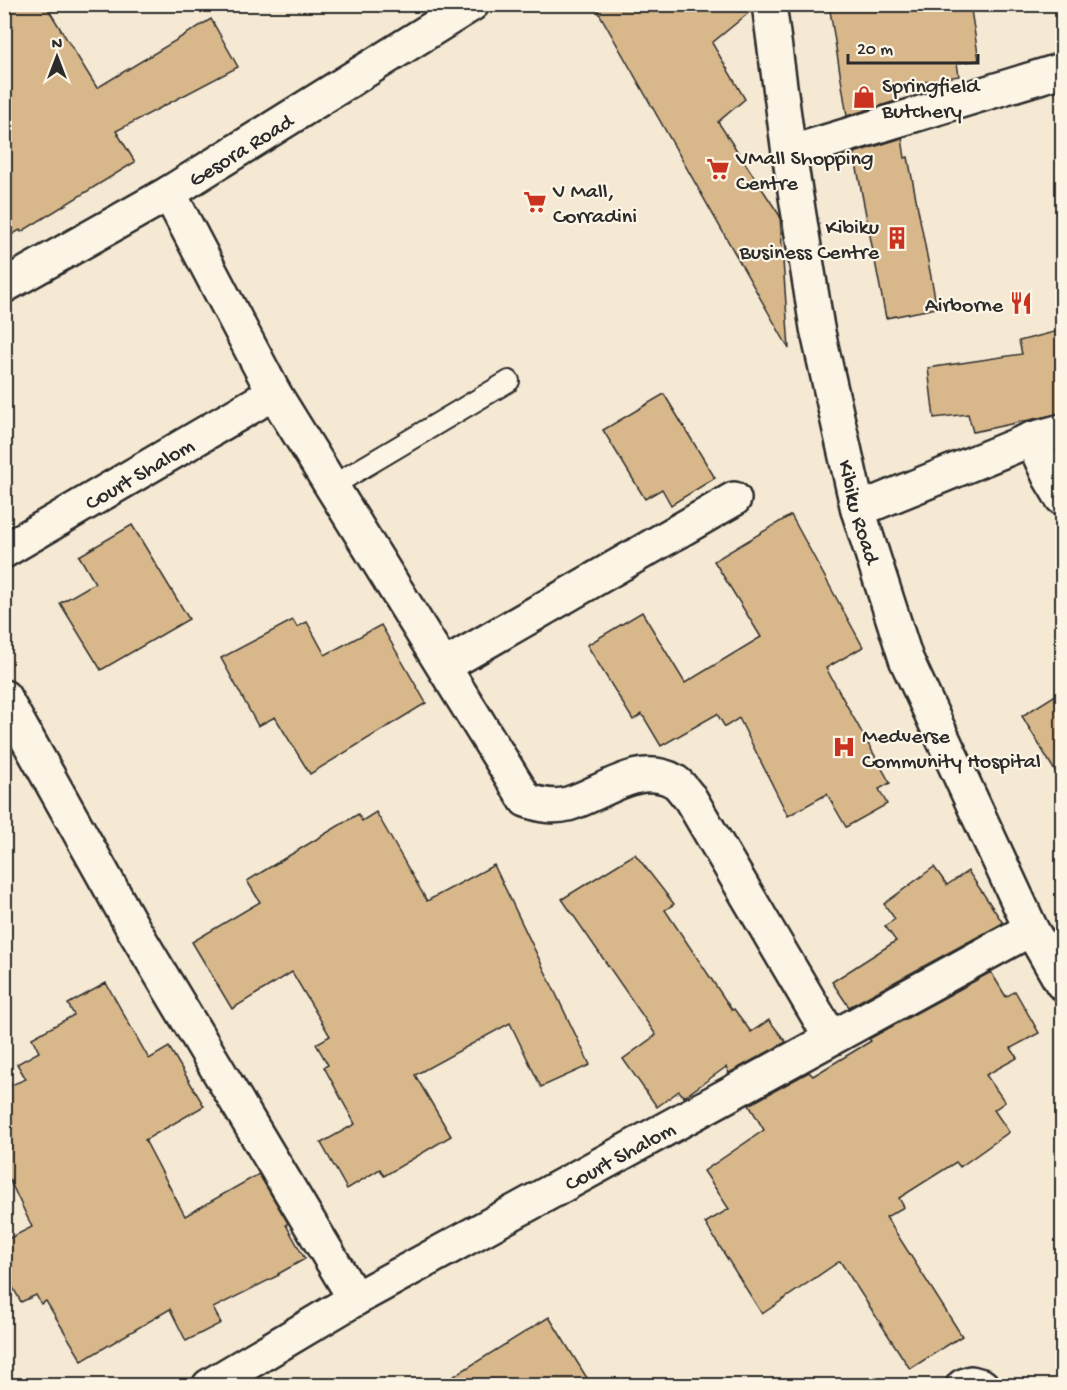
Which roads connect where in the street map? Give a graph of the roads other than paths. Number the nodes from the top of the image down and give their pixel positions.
1 (472, 4) edge
2 (770, 4) edge
3 (1062, 70) edge
4 (789, 153) junction
5 (169, 193) junction
6 (4, 286) edge
7 (509, 381) dead end
8 (274, 393) junction
9 (1047, 435) edge
10 (332, 486) junction
11 (1062, 498) edge
12 (734, 499) dead end
13 (858, 510) junction
14 (4, 551) edge
15 (444, 666) junction
16 (4, 697) edge
17 (1031, 929) junction
18 (1062, 983) edge
19 (831, 1038) junction
20 (355, 1299) junction
21 (209, 1386) edge
22 (963, 1386) edge
23 (982, 1386) edge

1 - 5 street, Gesora Road
2 - 4 street, Kibiku Road
3 - 4 street
4 - 13 street, Kibiku Road
5 - 6 street, Gesora Road
5 - 8 street
7 - 10 lane
8 - 10 street
8 - 14 street, Court Shalom
9 - 11 street
9 - 13 street
10 - 15 street
12 - 15 street
13 - 17 street, Kibiku Road
15 - 19 street
16 - 20 street
17 - 18 street, Kibiku Road
17 - 19 street, Court Shalom
19 - 20 street, Court Shalom
20 - 21 street, Court Shalom
22 - 23 street

